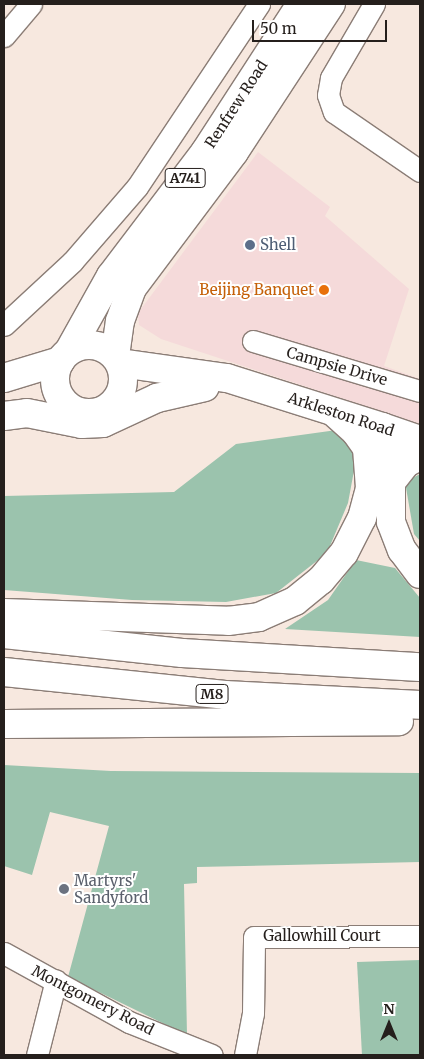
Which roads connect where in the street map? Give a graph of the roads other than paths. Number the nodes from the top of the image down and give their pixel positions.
1 (31, 4) edge
2 (259, 4) edge
3 (301, 4) edge
4 (331, 4) edge
5 (374, 4) edge
6 (4, 36) edge
7 (420, 171) edge
8 (4, 325) edge
9 (253, 341) dead end
10 (64, 356) junction
11 (118, 359) junction
12 (4, 378) edge
13 (204, 387) junction
14 (263, 389) junction
15 (420, 391) edge
16 (115, 401) junction
17 (4, 403) edge
18 (64, 403) junction
19 (335, 413) junction
20 (4, 416) edge
21 (382, 427) junction
22 (420, 440) edge
23 (420, 456) edge
24 (392, 481) junction
25 (420, 574) edge
26 (4, 613) edge
27 (4, 634) edge
28 (420, 667) edge
29 (4, 672) edge
30 (420, 705) edge
31 (420, 721) edge
32 (4, 724) edge
33 (420, 936) edge
34 (4, 954) edge
35 (56, 980) junction
36 (37, 1055) edge
37 (212, 1055) edge
38 (244, 1055) edge

1 - 6 street
2 - 8 street
3 - 10 main road, Renfrew Road / A741
4 - 11 main road, Renfrew Road / A741
5 - 7 street
9 - 15 street, Campsie Drive
10 - 11 main road
10 - 12 main road
10 - 18 main road
11 - 14 main road, Arkleston Road
11 - 16 main road
13 - 14 main road, Arkleston Road
13 - 16 main road, Arkleston Road
13 - 20 main road
14 - 19 main road, Arkleston Road
16 - 18 main road
17 - 18 main road
19 - 21 main road, Arkleston Road
19 - 26 main road
21 - 22 main road, Arkleston Road
21 - 24 main road
23 - 24 main road
24 - 25 main road
27 - 28 main road
29 - 30 main road, M8
31 - 32 main road
33 - 38 street, Gallowhill Court
34 - 35 street, Montgomery Road
35 - 36 street
35 - 37 street, Montgomery Road

